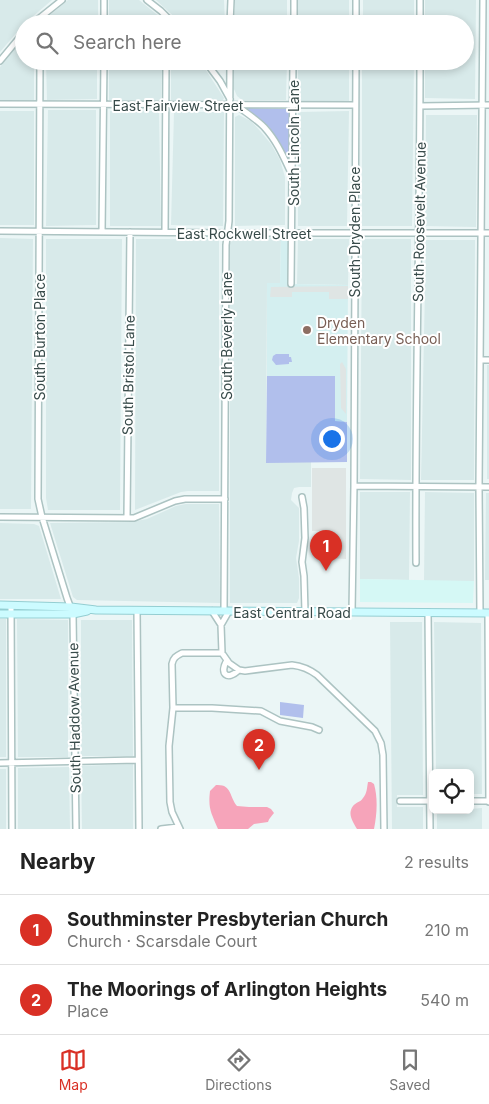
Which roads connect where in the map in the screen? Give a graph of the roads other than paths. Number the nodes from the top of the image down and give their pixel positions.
1 (62, 0) edge
2 (104, 0) edge
3 (147, 0) edge
4 (230, 0) edge
5 (294, 0) edge
6 (356, 0) edge
7 (420, 0) edge
8 (483, 0) edge
9 (43, 15) edge
10 (104, 15) edge
11 (165, 15) edge
12 (230, 15) edge
13 (294, 15) edge
14 (356, 15) edge
15 (420, 15) edge
16 (15, 44) edge
17 (0, 61) edge
18 (40, 70) edge
19 (104, 70) edge
20 (166, 70) edge
21 (211, 70) edge
22 (230, 70) edge
23 (293, 70) edge
24 (356, 70) edge
25 (420, 70) edge
26 (230, 80) junction
27 (220, 82) junction
28 (232, 103) junction
29 (0, 104) edge
30 (40, 104) junction
31 (103, 104) junction
32 (166, 105) junction
33 (293, 105) junction
34 (355, 105) junction
35 (482, 105) junction
36 (489, 105) edge
37 (420, 106) junction
38 (293, 178) junction
39 (0, 231) edge
40 (39, 231) junction
41 (102, 232) junction
42 (130, 232) junction
43 (165, 232) junction
44 (228, 233) junction
45 (292, 233) junction
46 (354, 233) junction
47 (419, 233) junction
48 (481, 233) junction
49 (489, 233) edge
50 (291, 284) dead end
51 (480, 360) junction
52 (489, 360) edge
53 (354, 486) junction
54 (416, 486) junction
55 (479, 487) junction
56 (489, 487) edge
57 (302, 497) dead end
58 (225, 499) junction
59 (0, 517) edge
60 (42, 517) junction
61 (127, 518) junction
62 (416, 563) dead end
63 (0, 605) edge
64 (11, 605) junction
65 (72, 610) junction
66 (138, 610) junction
67 (212, 611) junction
68 (227, 611) junction
69 (305, 612) junction
70 (352, 612) junction
71 (428, 612) junction
72 (480, 613) junction
73 (489, 613) edge
74 (0, 614) edge
75 (11, 614) junction
76 (221, 625) junction
77 (222, 653) junction
78 (227, 660) junction
79 (239, 670) junction
80 (173, 708) junction
81 (320, 730) dead end
82 (138, 760) junction
83 (75, 761) junction
84 (11, 762) junction
85 (0, 763) edge
86 (430, 769) edge
87 (400, 801) dead end
88 (429, 801) edge
89 (474, 801) edge
90 (489, 802) edge
91 (431, 814) edge
92 (179, 828) edge
93 (12, 829) edge
94 (76, 829) edge
95 (139, 829) edge
96 (161, 829) edge
97 (384, 829) edge
98 (430, 829) edge

1 - 9 street
2 - 10 street
3 - 11 street
4 - 12 street
5 - 13 street
6 - 14 street
7 - 15 street
8 - 35 street
16 - 17 street
18 - 30 street, South Burton Place
19 - 31 street
20 - 32 street
21 - 27 street
22 - 26 street, South Beverly Lane
23 - 33 street, South Lincoln Lane
24 - 34 street, South Dryden Place
25 - 37 street, South Roosevelt Avenue
26 - 27 street
26 - 28 street, South Beverly Lane
27 - 28 street
28 - 32 street, East Fairview Street
28 - 33 street, East Fairview Street
28 - 38 street
28 - 44 street, South Beverly Lane
29 - 30 street, East Fairview Street
30 - 31 street, East Fairview Street
30 - 40 street, South Burton Place
31 - 32 street, East Fairview Street
31 - 41 street
32 - 43 street
33 - 34 street, East Fairview Street
33 - 38 street, South Lincoln Lane
34 - 46 street, South Dryden Place
35 - 36 street
35 - 37 street
35 - 48 street
37 - 47 street, South Roosevelt Avenue
38 - 45 street, South Lincoln Lane
39 - 40 street, East Rockwell Street
40 - 41 street, East Rockwell Street
40 - 60 street, South Burton Place
41 - 42 street, East Rockwell Street
42 - 43 street, East Rockwell Street
42 - 61 street, South Bristol Lane
43 - 44 street, East Rockwell Street
44 - 45 street, East Rockwell Street
44 - 58 street, South Beverly Lane
45 - 46 street, East Rockwell Street
45 - 50 street, South Lincoln Lane
46 - 47 street, East Rockwell Street
46 - 53 street, South Dryden Place
47 - 48 street, East Rockwell Street
47 - 54 street, South Roosevelt Avenue
48 - 49 street, East Rockwell Street
48 - 51 street
51 - 52 street
51 - 55 street
53 - 54 street
53 - 70 street, South Dryden Place
54 - 55 street
54 - 62 street, South Roosevelt Avenue
55 - 56 street
55 - 72 street
57 - 69 street
58 - 61 street
58 - 68 street, South Beverly Lane
59 - 60 street
60 - 61 street
60 - 65 street, South Burton Place
63 - 64 main road, East Central Road
64 - 65 main road, East Central Road
64 - 75 street
65 - 66 main road, East Central Road
65 - 75 main road, East Central Road
65 - 83 street, South Haddow Avenue
66 - 67 main road, East Central Road
66 - 82 street
67 - 68 main road, East Central Road
67 - 76 street
68 - 69 main road, East Central Road
68 - 76 street
69 - 70 main road, East Central Road
70 - 71 main road, East Central Road
71 - 72 main road, East Central Road
71 - 86 street
72 - 73 main road, East Central Road
73 - 90 street
74 - 75 main road, East Central Road
75 - 84 street
76 - 77 street
77 - 78 street
77 - 80 street
78 - 79 street
78 - 79 street
79 - 97 street
80 - 81 street
80 - 92 street
82 - 83 street
82 - 95 street
83 - 84 street
83 - 94 street, South Haddow Avenue
84 - 85 street
84 - 93 street
87 - 88 street
89 - 90 street
91 - 98 street
92 - 96 street

